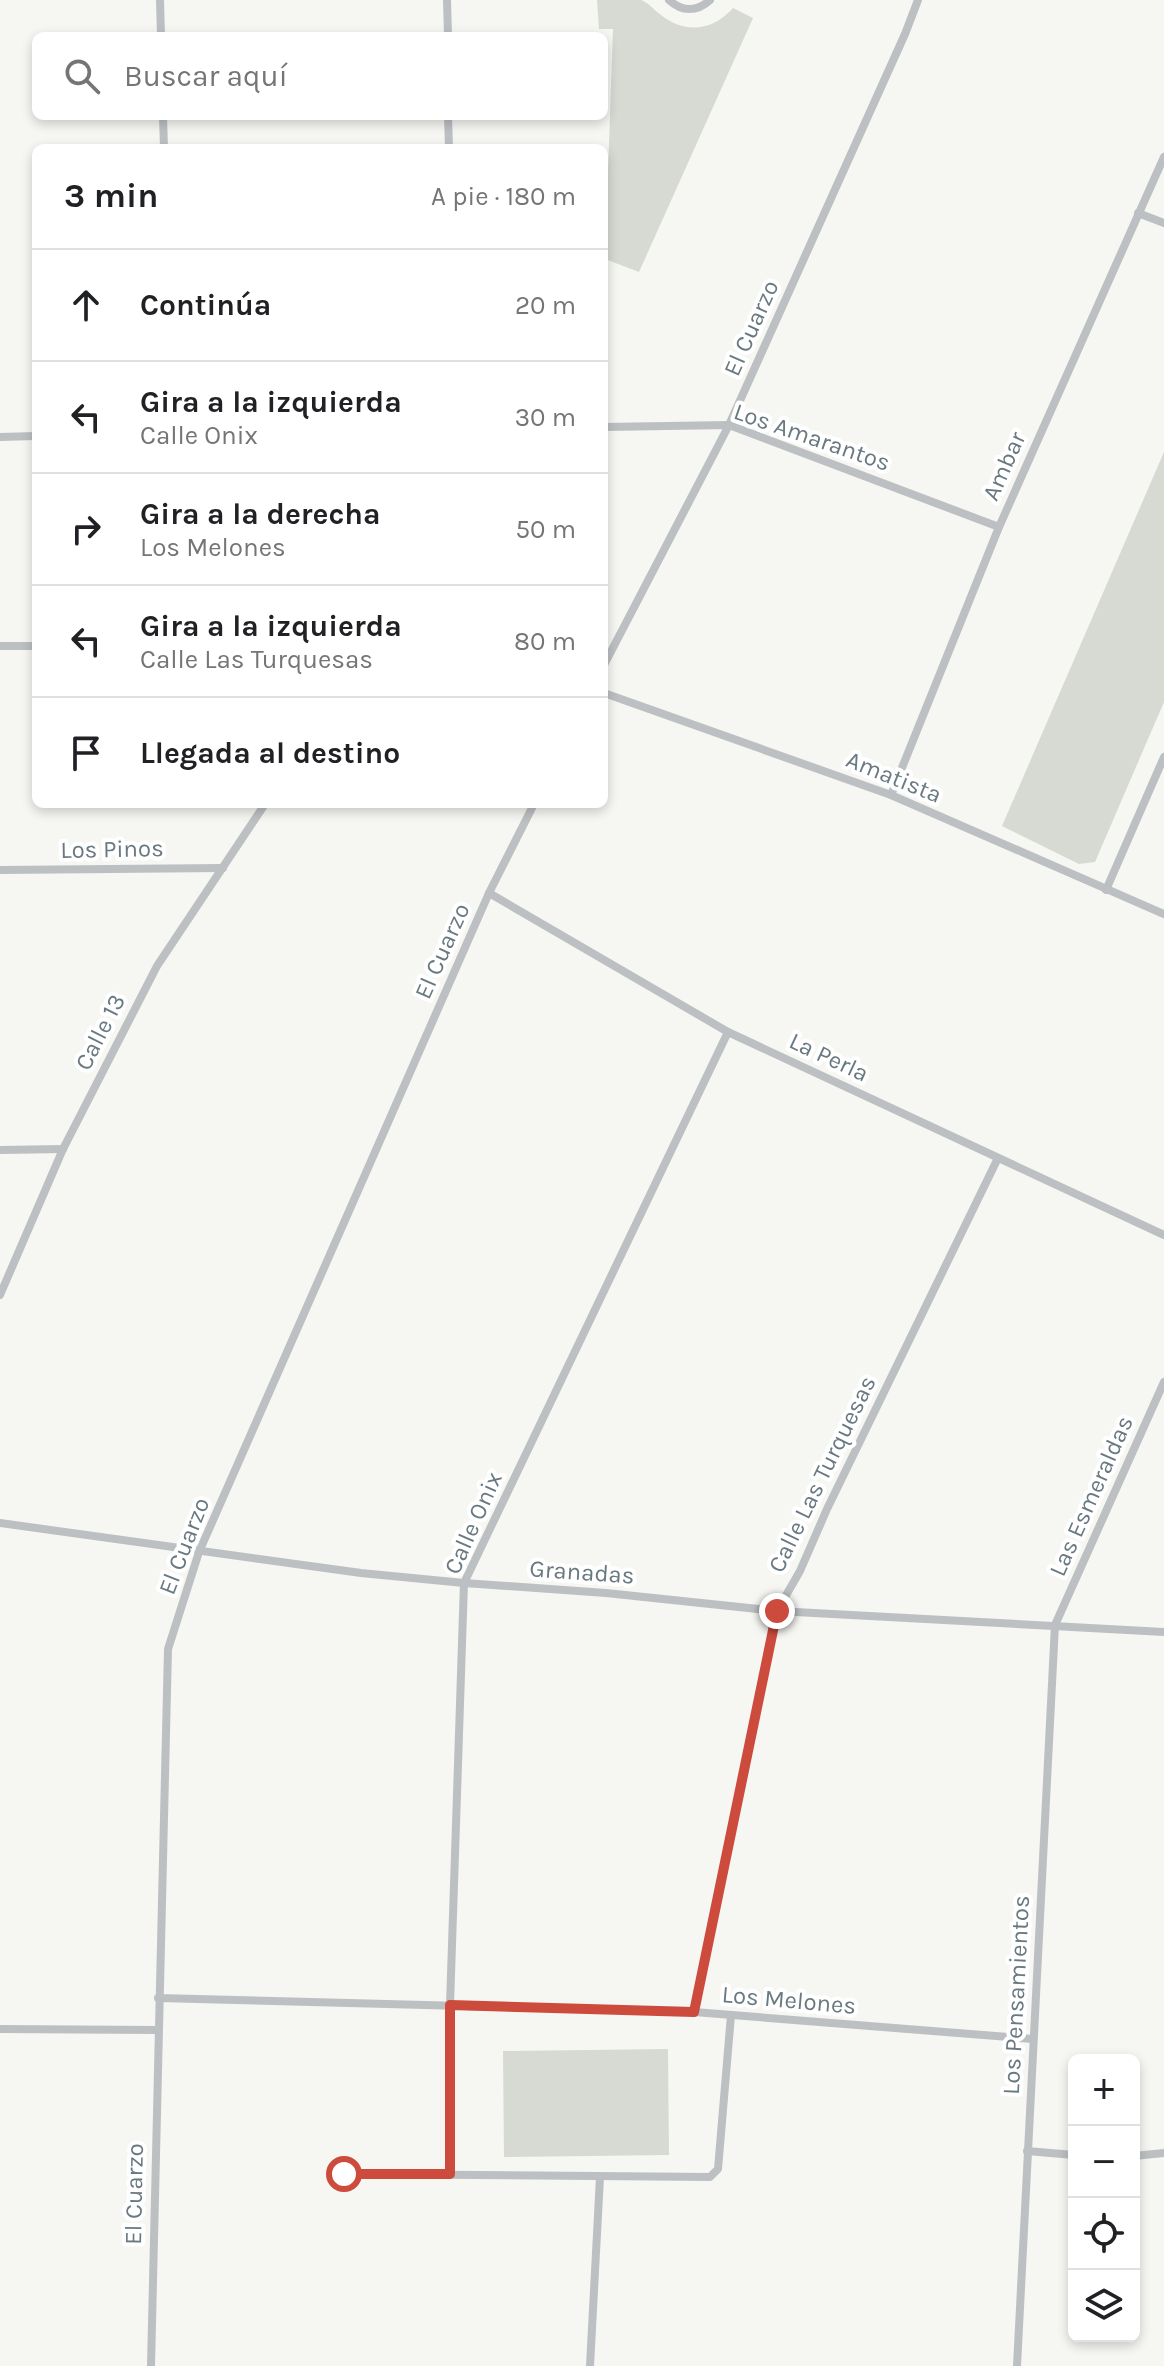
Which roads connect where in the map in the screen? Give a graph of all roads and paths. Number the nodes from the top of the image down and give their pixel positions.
1 (160, 0) edge
2 (447, 0) edge
3 (669, 0) edge
4 (710, 0) edge
5 (918, 0) edge
6 (161, 32) edge
7 (448, 32) edge
8 (163, 120) edge
9 (448, 120) edge
10 (164, 144) edge
11 (449, 144) edge
12 (1164, 157) edge
13 (1138, 213) junction
14 (1164, 223) edge
15 (729, 425) junction
16 (608, 427) edge
17 (32, 436) edge
18 (0, 437) edge
19 (999, 527) junction
20 (0, 646) edge
21 (32, 646) edge
22 (608, 657) edge
23 (608, 694) edge
24 (1164, 757) edge
25 (891, 795) junction
26 (262, 808) edge
27 (532, 808) edge
28 (223, 868) junction
29 (0, 870) edge
30 (1106, 890) junction
31 (489, 893) junction
32 (1164, 914) edge
33 (728, 1032) junction
34 (63, 1149) junction
35 (0, 1150) edge
36 (998, 1158) junction
37 (1164, 1235) edge
38 (0, 1295) edge
39 (1164, 1382) edge
40 (0, 1523) edge
41 (199, 1552) junction
42 (464, 1583) junction
43 (777, 1611) junction
44 (1055, 1625) junction
45 (1164, 1632) edge
46 (158, 1998) junction
47 (450, 2005) junction
48 (694, 2012) junction
49 (731, 2015) junction
50 (0, 2029) edge
51 (158, 2030) junction
52 (1033, 2039) junction
53 (1027, 2151) junction
54 (1164, 2153) edge
55 (1068, 2154) edge
56 (1140, 2155) edge
57 (344, 2174) dead end
58 (450, 2174) junction
59 (600, 2177) junction
60 (151, 2366) edge
61 (590, 2366) edge
62 (1017, 2366) edge

1 - 6 street
2 - 7 street
3 - 4 street
5 - 15 street, El Cuarzo
8 - 10 street
9 - 11 street
12 - 13 street, Ambar
13 - 14 street
13 - 19 street, Ambar
15 - 16 street, Los Amarantos
15 - 19 street, Los Amarantos
15 - 22 street, El Cuarzo
17 - 18 street
19 - 25 street, Ambar
20 - 21 street
23 - 25 street, Amatista
24 - 30 street
25 - 30 street, Amatista
26 - 28 street, Calle 13
27 - 31 street, El Cuarzo
28 - 29 street, Los Pinos
28 - 34 street, Calle 13
30 - 32 street, Amatista
31 - 33 street, La Perla
31 - 41 street, El Cuarzo
33 - 36 street, La Perla
33 - 42 street, Calle Onix
34 - 35 street
34 - 38 street, Calle 13
36 - 37 street, La Perla
36 - 43 street, Calle Las Turquesas
39 - 44 street, Las Esmeraldas
40 - 41 street, Granadas
41 - 42 street, Granadas
41 - 46 street, El Cuarzo
42 - 43 street, Granadas
42 - 47 street, Calle Onix
43 - 44 street, Granadas
43 - 48 street, Calle Las Turquesas
44 - 45 street, Granadas
44 - 52 street, Los Pensamientos
46 - 47 street, Los Melones
46 - 51 street, El Cuarzo
47 - 48 street, Los Melones
47 - 58 street, Calle Onix
48 - 49 street, Los Melones
49 - 52 street, Los Melones
49 - 59 street
50 - 51 street
51 - 60 street, El Cuarzo
52 - 53 street, Los Pensamientos
53 - 55 street
53 - 62 street, Los Pensamientos
54 - 56 street
57 - 58 street
58 - 59 street
59 - 61 street

